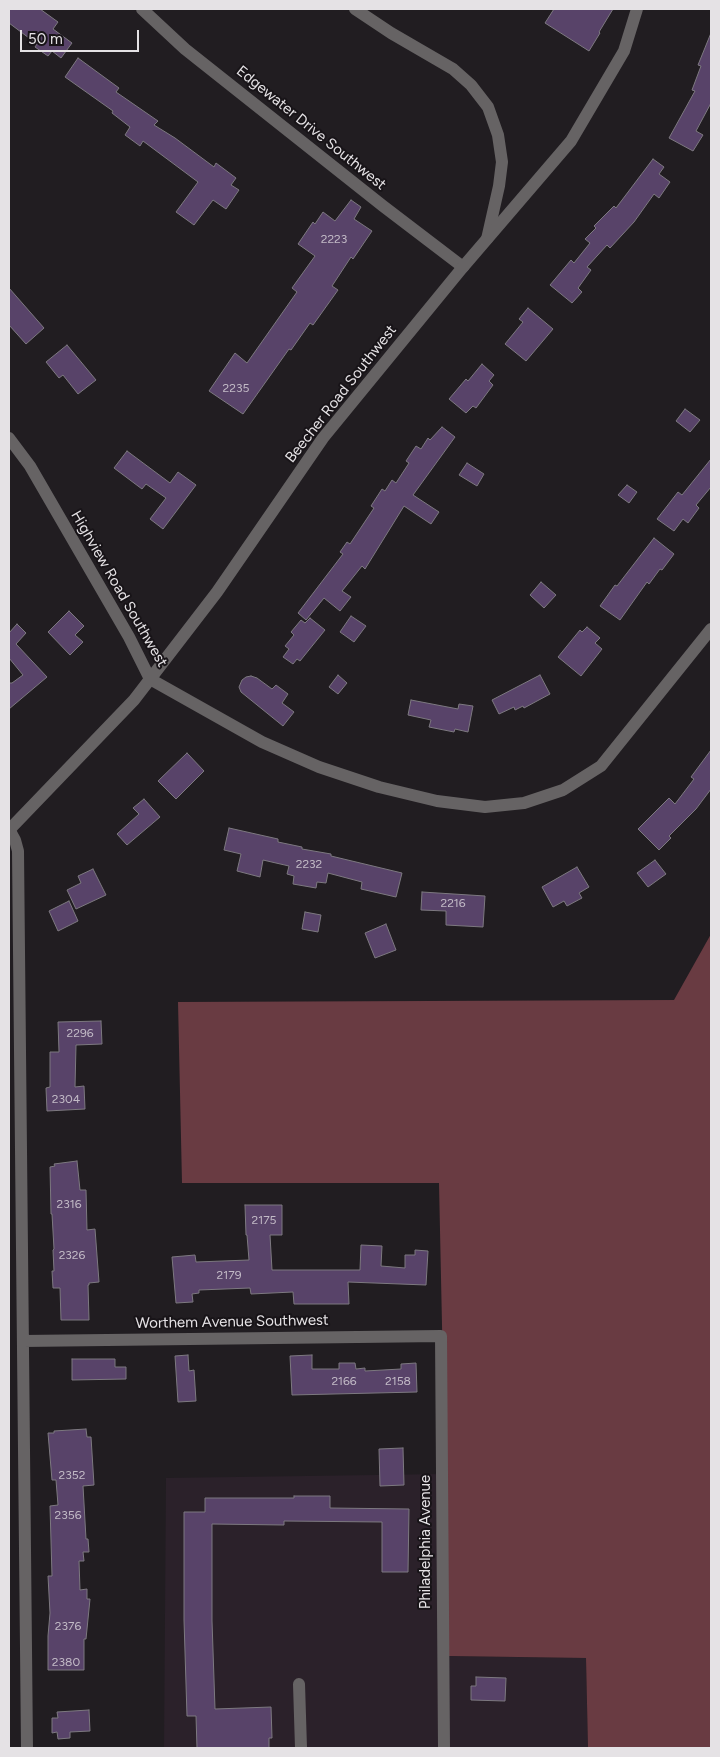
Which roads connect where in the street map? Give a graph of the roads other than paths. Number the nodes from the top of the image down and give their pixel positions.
1 (142, 9) edge
2 (355, 9) edge
3 (637, 9) edge
4 (487, 239) junction
5 (463, 267) junction
6 (9, 438) edge
7 (711, 629) edge
8 (150, 679) junction
9 (9, 829) edge
10 (441, 1336) joint
11 (23, 1340) junction
12 (300, 1684) dead end
13 (27, 1748) edge
14 (301, 1748) edge
15 (444, 1748) edge

1 - 5 street, Edgewater Drive Southwest
2 - 4 street
3 - 4 street, Beecher Road Southwest
4 - 5 street, Beecher Road Southwest
5 - 8 street, Beecher Road Southwest
6 - 8 street, Highview Road Southwest
7 - 8 street, Highview Road Southwest
8 - 9 street, Beecher Road Southwest
9 - 11 street
10 - 11 street, Worthem Avenue Southwest
10 - 15 street, Philadelphia Avenue
11 - 13 street
12 - 14 street

